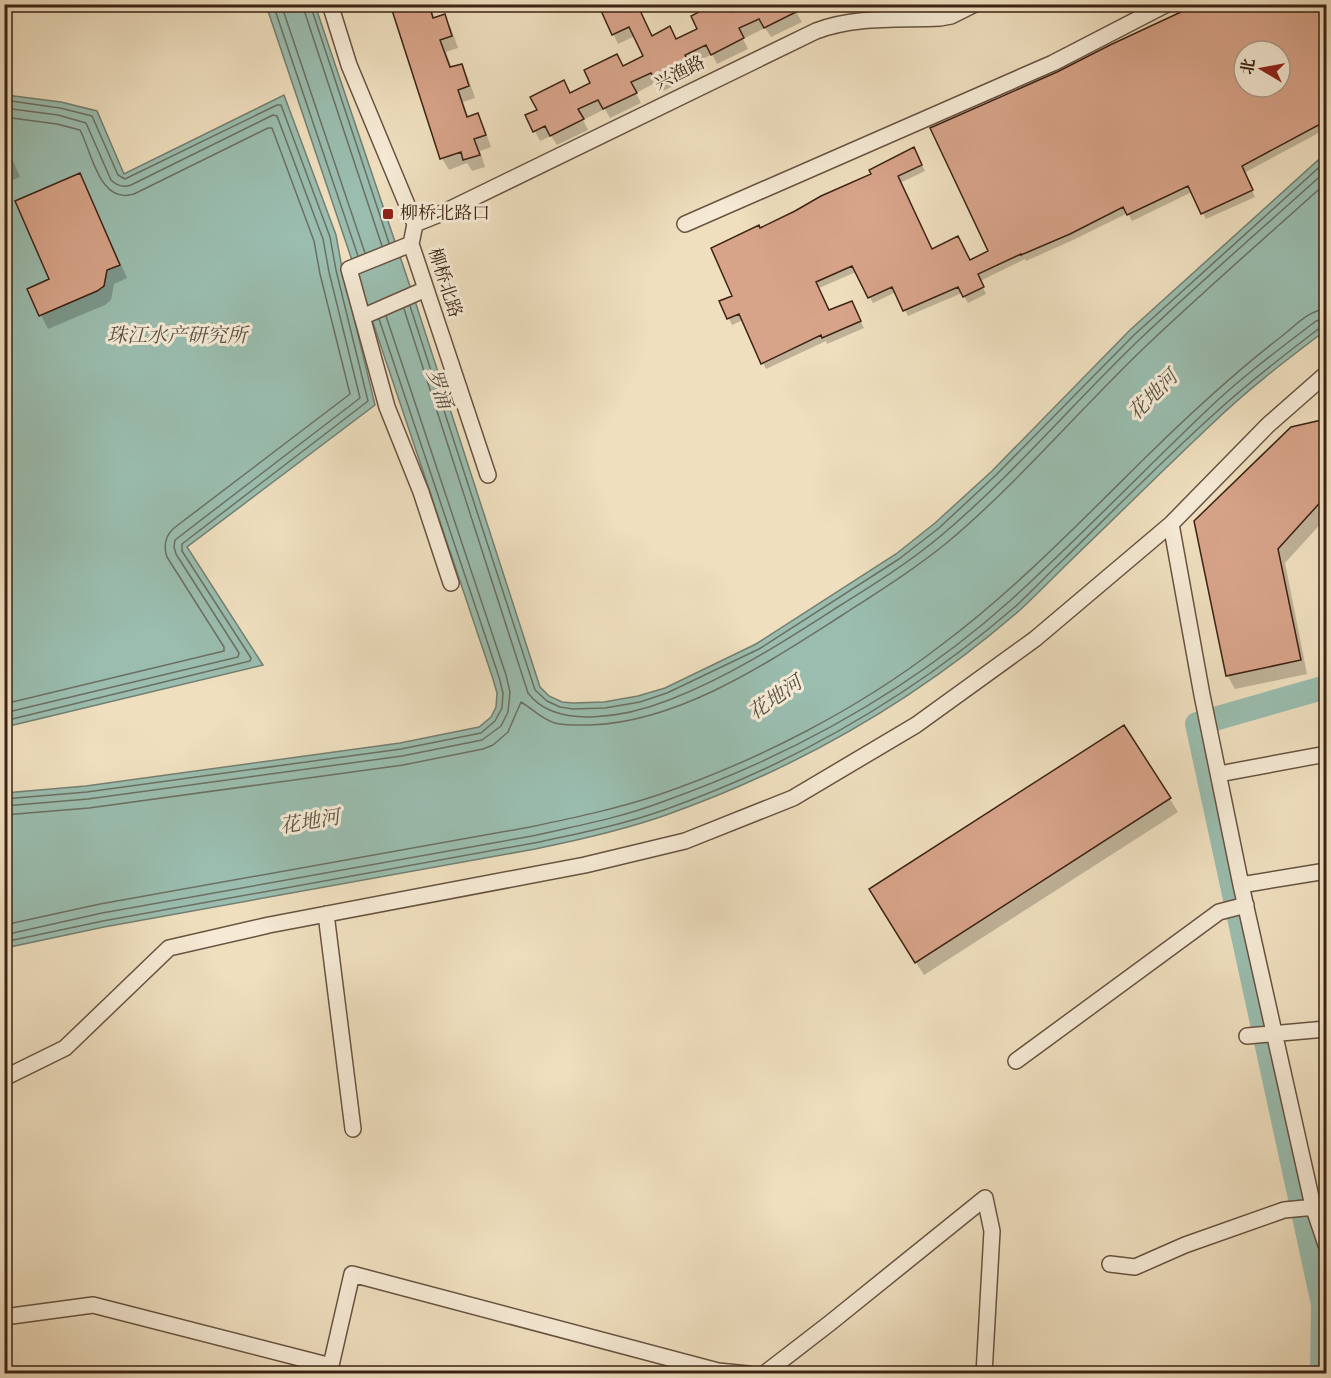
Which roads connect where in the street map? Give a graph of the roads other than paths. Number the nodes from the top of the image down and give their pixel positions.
1 (330, 4) edge
2 (975, 4) edge
3 (1167, 4) edge
4 (415, 224) junction
5 (685, 224) dead end
6 (411, 244) junction
7 (426, 289) junction
8 (362, 317) junction
9 (1326, 374) edge
10 (488, 475) dead end
11 (1171, 524) junction
12 (451, 583) dead end
13 (1326, 754) edge
14 (1219, 774) junction
15 (1326, 871) edge
16 (1241, 885) junction
17 (1246, 905) junction
18 (326, 914) junction
19 (1326, 1029) edge
20 (1275, 1032) junction
21 (1247, 1036) dead end
22 (1016, 1061) dead end
23 (4, 1078) edge
24 (353, 1129) dead end
25 (1320, 1206) edge
26 (1326, 1245) edge
27 (1110, 1264) dead end
28 (4, 1317) edge
29 (330, 1370) edge
30 (748, 1374) edge
31 (764, 1374) edge
32 (984, 1374) edge

1 - 4 street
2 - 4 street, 兴渔路
3 - 5 street
4 - 6 street, 柳桥北路
6 - 7 street, 柳桥北路
6 - 8 street
7 - 8 street
7 - 10 street, 柳桥北路
8 - 12 street
9 - 11 street
11 - 14 street
11 - 18 street
13 - 14 street
14 - 16 street
15 - 16 street
16 - 17 street
17 - 20 street
17 - 22 street
18 - 23 street
18 - 24 street
19 - 20 street
20 - 21 street
20 - 25 street
25 - 26 street
25 - 27 street
28 - 29 street
29 - 30 street
31 - 32 street

